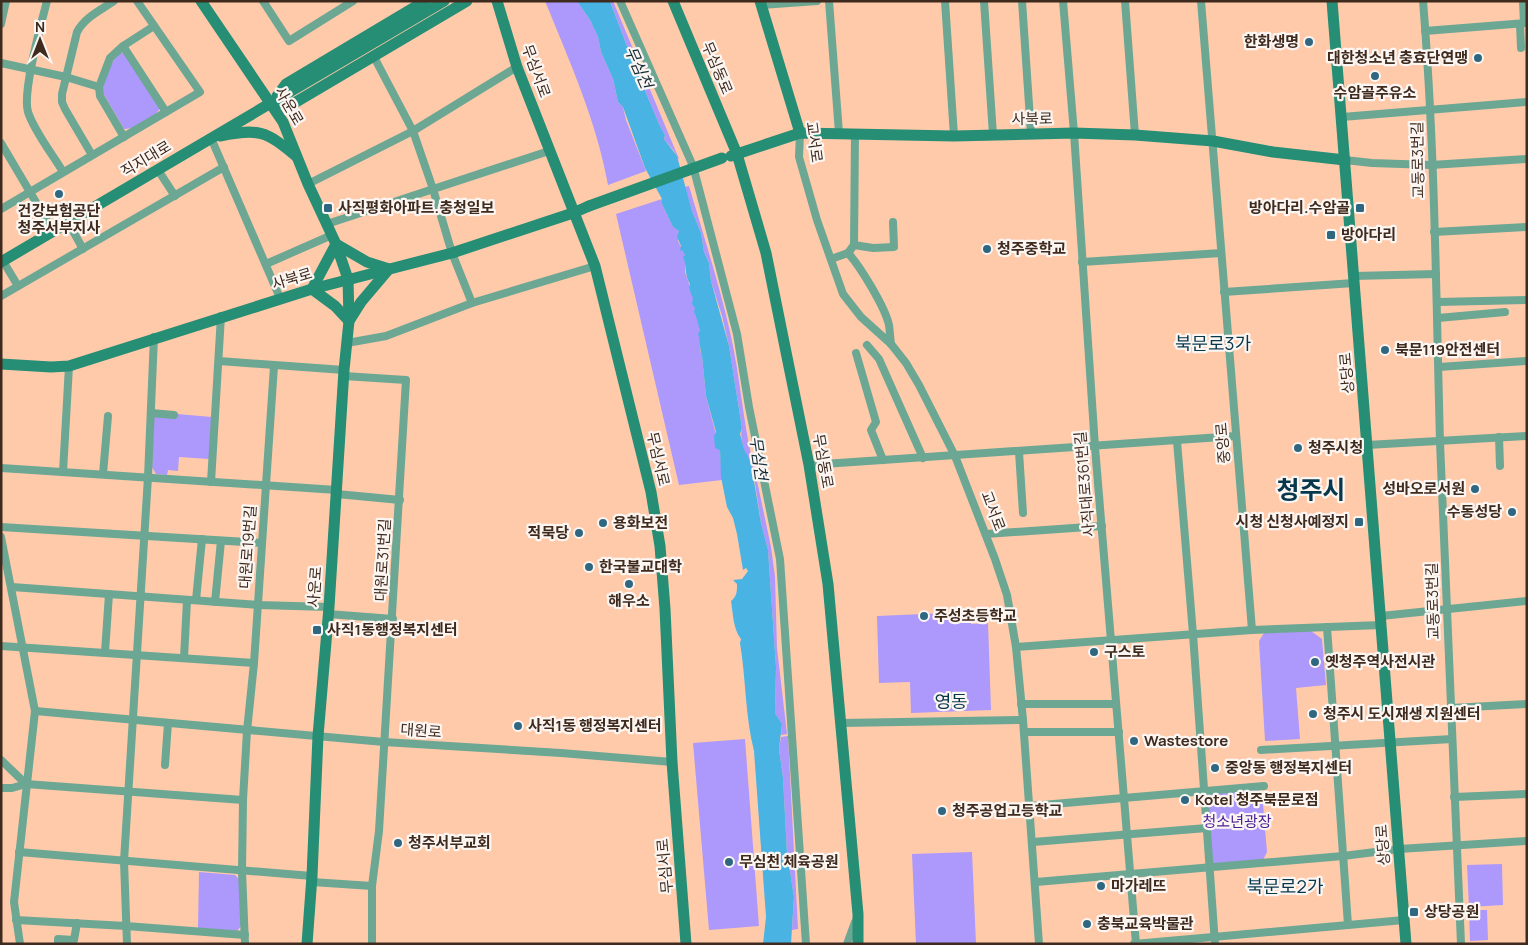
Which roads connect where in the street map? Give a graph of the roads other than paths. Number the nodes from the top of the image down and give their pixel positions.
1 (6, 1) edge
2 (47, 1) edge
3 (114, 1) edge
4 (138, 1) edge
5 (202, 1) edge
6 (353, 1) edge
7 (425, 1) edge
8 (444, 1) edge
9 (467, 1) edge
10 (497, 1) edge
11 (620, 1) edge
12 (673, 1) edge
13 (816, 1) edge
14 (829, 1) edge
15 (945, 1) edge
16 (984, 1) edge
17 (1022, 1) edge
18 (1063, 1) edge
19 (1125, 1) edge
20 (1201, 1) edge
21 (1332, 1) edge
22 (1423, 1) edge
23 (1523, 1) edge
24 (264, 2) edge
25 (760, 3) edge
26 (1524, 23) edge
27 (1, 24) edge
28 (154, 26) junction
29 (1425, 31) junction
30 (123, 46) junction
31 (1522, 48) dead end
32 (374, 57) junction
33 (1, 63) edge
34 (517, 67) junction
35 (31, 68) junction
36 (66, 77) junction
37 (99, 87) junction
38 (1527, 102) edge
39 (271, 103) junction
40 (1430, 108) junction
41 (166, 112) junction
42 (1342, 117) junction
43 (412, 131) junction
44 (800, 133) junction
45 (839, 133) junction
46 (1074, 133) junction
47 (854, 134) junction
48 (1031, 134) junction
49 (993, 135) junction
50 (1134, 135) junction
51 (954, 136) junction
52 (124, 137) junction
53 (211, 138) junction
54 (1213, 141) junction
55 (1, 143) edge
56 (549, 151) junction
57 (737, 154) junction
58 (92, 156) junction
59 (298, 158) junction
60 (1527, 159) edge
61 (1345, 160) junction
62 (1431, 165) junction
63 (224, 167) junction
64 (158, 170) junction
65 (63, 172) junction
66 (308, 184) junction
67 (433, 189) junction
68 (30, 192) junction
69 (174, 196) junction
70 (1, 209) edge
71 (573, 213) junction
72 (68, 222) junction
73 (893, 222) dead end
74 (326, 224) junction
75 (1527, 227) edge
76 (53, 231) junction
77 (1434, 232) junction
78 (334, 240) junction
79 (854, 245) junction
80 (82, 249) junction
81 (452, 253) junction
82 (848, 253) junction
83 (1221, 253) junction
84 (831, 259) junction
85 (2, 261) edge
86 (1082, 262) junction
87 (266, 264) junction
88 (595, 266) junction
89 (389, 269) junction
90 (1436, 274) junction
91 (348, 280) junction
92 (1354, 280) junction
93 (18, 286) junction
94 (312, 288) junction
95 (1224, 292) junction
96 (1, 296) edge
97 (280, 298) junction
98 (1527, 300) edge
99 (1438, 302) junction
100 (472, 303) junction
101 (1505, 312) dead end
102 (221, 316) junction
103 (1438, 318) junction
104 (349, 321) junction
105 (154, 338) junction
106 (347, 343) junction
107 (891, 344) junction
108 (868, 345) dead end
109 (856, 353) dead end
110 (219, 361) junction
111 (1527, 361) edge
112 (1, 364) edge
113 (69, 366) junction
114 (274, 366) junction
115 (1439, 367) junction
116 (344, 373) junction
117 (151, 413) junction
118 (174, 415) dead end
119 (108, 416) dead end
120 (1236, 436) junction
121 (1527, 436) edge
122 (1499, 437) junction
123 (1176, 441) junction
124 (1440, 441) junction
125 (1367, 445) junction
126 (1095, 447) junction
127 (1019, 452) junction
128 (955, 456) junction
129 (923, 458) junction
130 (883, 460) junction
131 (809, 465) junction
132 (1500, 466) dead end
133 (1, 468) edge
134 (63, 472) junction
135 (104, 474) junction
136 (148, 477) junction
137 (212, 482) junction
138 (267, 486) junction
139 (337, 492) junction
140 (400, 500) junction
141 (1023, 513) dead end
142 (1102, 526) junction
143 (1, 527) edge
144 (986, 534) junction
145 (144, 535) junction
146 (1, 537) edge
147 (202, 539) junction
148 (221, 540) junction
149 (262, 544) junction
150 (4, 559) edge
151 (12, 587) junction
152 (109, 594) junction
153 (140, 596) junction
154 (192, 600) junction
155 (1527, 601) edge
156 (216, 602) junction
157 (258, 605) junction
158 (1447, 610) junction
159 (329, 611) junction
160 (393, 619) junction
161 (1381, 620) junction
162 (1327, 627) junction
163 (1252, 630) junction
164 (1193, 634) junction
165 (1112, 640) junction
166 (1, 646) edge
167 (24, 647) junction
168 (1016, 647) junction
169 (106, 652) junction
170 (136, 655) junction
171 (184, 658) junction
172 (254, 663) junction
173 (1022, 704) junction
174 (1116, 704) junction
175 (1527, 704) edge
176 (1451, 708) junction
177 (35, 711) junction
178 (1023, 720) junction
179 (133, 721) junction
180 (168, 723) junction
181 (841, 723) junction
182 (247, 731) junction
183 (1024, 732) junction
184 (1118, 732) junction
185 (318, 736) junction
186 (1452, 739) junction
187 (384, 742) junction
188 (1390, 743) junction
189 (1335, 746) junction
190 (1260, 750) dead end
191 (1, 760) edge
192 (672, 762) junction
193 (165, 765) dead end
194 (26, 784) junction
195 (1264, 786) dead end
196 (1, 788) edge
197 (1204, 790) junction
198 (128, 792) junction
199 (1527, 794) edge
200 (1454, 797) junction
201 (1123, 799) junction
202 (243, 800) junction
203 (1030, 806) junction
204 (1207, 828) junction
205 (1127, 834) junction
206 (1527, 841) edge
207 (1032, 842) junction
208 (1456, 846) junction
209 (1399, 849) junction
210 (19, 852) junction
211 (1343, 856) junction
212 (124, 861) junction
213 (1210, 867) junction
214 (242, 871) junction
215 (1131, 874) junction
216 (312, 879) junction
217 (1036, 882) junction
218 (372, 886) junction
219 (858, 914) junction
220 (16, 920) junction
221 (1404, 920) junction
222 (77, 923) junction
223 (1348, 925) junction
224 (126, 926) junction
225 (245, 935) junction
226 (1215, 940) edge
227 (20, 944) edge
228 (58, 944) edge
229 (127, 944) edge
230 (245, 944) edge
231 (307, 944) edge
232 (372, 944) edge
233 (686, 944) edge
234 (806, 944) edge
235 (847, 944) edge
236 (858, 944) edge
237 (1040, 944) edge
238 (1135, 944) edge
239 (1406, 944) edge
240 (1461, 944) edge

1 - 27 street
2 - 35 street
3 - 36 street
4 - 28 street
5 - 39 street, 사운로
6 - 24 street
7 - 39 street
8 - 39 street, 직지대로
9 - 32 street
10 - 34 street, 무심서로
11 - 234 street
12 - 57 street, 무심동로
13 - 25 street
14 - 45 street
15 - 51 street
16 - 49 street
17 - 48 street
18 - 46 street, 사직대로361번길
19 - 50 street
20 - 54 street, 중앙로
21 - 42 street, 상당로
22 - 29 street, 교동로3번길
23 - 26 street
25 - 44 street, 교서로
26 - 29 street
26 - 31 street
28 - 30 street
28 - 41 street
29 - 40 street, 교동로3번길
30 - 37 street
30 - 41 street
32 - 39 street
32 - 43 street
33 - 35 street
34 - 43 street
34 - 56 street, 무심서로
35 - 36 street
35 - 65 street
36 - 37 street
36 - 58 street
37 - 52 street
38 - 40 street
39 - 53 street, 직지대로
39 - 59 street, 사운로
40 - 42 street
40 - 62 street, 교동로3번길
41 - 52 street
42 - 61 street, 상당로
43 - 66 street
43 - 67 street
44 - 45 street, 사북로
44 - 57 street, 사북로
44 - 84 street, 교서로
45 - 47 street, 사북로
46 - 48 street, 사북로
46 - 50 street, 사북로
46 - 86 street, 사직대로361번길
47 - 51 street, 사북로
47 - 79 street
48 - 49 street, 사북로
49 - 51 street, 사북로
50 - 54 street, 사북로
52 - 58 street
53 - 59 street
53 - 63 street
53 - 64 street, 직지대로
54 - 61 street, 사북로
54 - 83 street, 중앙로
55 - 68 street
56 - 67 street
56 - 71 street, 무심서로
57 - 71 street, 사북로, bridge
57 - 131 street, 무심동로
58 - 65 street
59 - 66 street, 사운로
60 - 62 street
61 - 62 street
61 - 92 street, 상당로
62 - 77 street, 교동로3번길
63 - 69 street
63 - 87 street
64 - 69 street
64 - 72 street, 직지대로
65 - 68 street
66 - 74 street, 사운로
67 - 74 street
67 - 81 street
68 - 70 street
68 - 76 street
69 - 80 street
71 - 81 street, 사북로
71 - 88 street, 무심서로
72 - 76 street, 직지대로
72 - 80 street
73 - 79 street
74 - 78 street, 사운로
75 - 77 street
76 - 85 street, 직지대로
77 - 90 street, 교동로3번길
78 - 87 street
78 - 89 street
78 - 91 street, 사운로
78 - 94 street
79 - 82 street
80 - 93 street
81 - 89 street, 사북로
81 - 100 street
82 - 84 street
82 - 107 street, 교서로
83 - 86 street
83 - 95 street, 중앙로
84 - 107 street, 교서로
85 - 93 street
86 - 126 street, 사직대로361번길
87 - 97 street
88 - 100 street
88 - 192 street, 무심서로
89 - 91 street, 사북로
89 - 104 street
90 - 92 street
90 - 99 street, 교동로3번길
91 - 94 street, 사북로
91 - 104 street, 사운로
92 - 95 street
92 - 125 street, 상당로
93 - 96 street
94 - 97 street, 사북로
94 - 104 street
95 - 120 street, 중앙로
97 - 102 street, 사북로
98 - 99 street
99 - 103 street, 교동로3번길
100 - 106 street
101 - 103 street
102 - 105 street, 사북로
102 - 110 street
103 - 115 street, 교동로3번길
104 - 106 street, 사운로
105 - 113 street, 사북로
105 - 117 street
106 - 116 street, 사운로
107 - 128 street, 교서로
108 - 129 street
109 - 130 street
110 - 114 street
110 - 137 street
111 - 115 street
112 - 113 street, 사북로
113 - 134 street
114 - 116 street
114 - 138 street, 대원로19번길
115 - 124 street, 교동로3번길
116 - 139 street, 사운로
116 - 140 street, 대원로31번길
117 - 118 street
117 - 136 street
119 - 135 street
120 - 123 street
120 - 163 street, 중앙로
121 - 122 street
122 - 124 street
122 - 132 street
123 - 126 street
123 - 164 street
124 - 125 street
124 - 158 street, 교동로3번길
125 - 161 street, 상당로
126 - 127 street
126 - 142 street, 사직대로361번길
127 - 128 street
127 - 141 street
128 - 129 street
128 - 144 street, 교서로
129 - 130 street
130 - 131 street
131 - 181 street, 무심동로
133 - 134 street
134 - 135 street
135 - 136 street
136 - 137 street
136 - 145 street
137 - 138 street
138 - 139 street
138 - 149 street, 대원로19번길
139 - 140 street
139 - 159 street, 사운로
140 - 160 street, 대원로31번길
142 - 144 street
142 - 165 street, 사직대로361번길
143 - 145 street
144 - 168 street, 교서로
145 - 147 street
145 - 153 street
146 - 150 street
147 - 148 street
147 - 154 street
148 - 149 street
148 - 156 street
149 - 157 street, 대원로19번길
150 - 151 street
151 - 152 street
151 - 167 street
152 - 153 street
152 - 169 street
153 - 154 street
153 - 170 street
154 - 156 street
154 - 171 street
155 - 158 street
156 - 157 street
157 - 159 street
157 - 172 street, 대원로19번길
158 - 161 street
158 - 176 street, 교동로3번길
159 - 160 street
159 - 185 street, 사운로
160 - 187 street, 대원로31번길
161 - 162 street
161 - 188 street, 상당로
162 - 163 street
162 - 189 street
163 - 164 street
164 - 165 street
164 - 197 street
165 - 168 street
165 - 174 street, 사직대로361번길
166 - 167 street
167 - 169 street
167 - 177 street
168 - 173 street, 교서로
169 - 170 street
170 - 171 street
170 - 179 street
171 - 172 street
172 - 182 street, 대원로19번길
173 - 174 street
173 - 178 street, 교서로
174 - 184 street, 사직대로361번길
175 - 176 street
176 - 186 street, 교동로3번길
177 - 179 street, 대원로
177 - 194 street
178 - 181 street
178 - 183 street, 교서로
179 - 180 street, 대원로
179 - 198 street
180 - 182 street, 대원로
180 - 193 street
181 - 219 street, 무심동로
182 - 185 street, 대원로
182 - 202 street, 대원로19번길
183 - 184 street
183 - 203 street, 교서로
184 - 201 street, 사직대로361번길
185 - 187 street, 대원로
185 - 216 street, 사운로
186 - 188 street
186 - 200 street, 교동로3번길
187 - 192 street, 대원로
187 - 218 street, 대원로31번길
188 - 189 street
188 - 209 street, 상당로
189 - 190 street
189 - 211 street
191 - 194 street
192 - 233 street, 무심서로
194 - 196 street
194 - 198 street
194 - 210 street
195 - 197 street
197 - 201 street
197 - 204 street
198 - 202 street
198 - 212 street
199 - 200 street
200 - 208 street, 교동로3번길
201 - 203 street
201 - 205 street, 사직대로361번길
202 - 214 street, 대원로19번길
203 - 207 street, 교서로
204 - 205 street
204 - 213 street
205 - 207 street
205 - 215 street, 사직대로361번길
206 - 208 street
207 - 217 street, 교서로
208 - 209 street
208 - 240 street, 교동로3번길
209 - 211 street
209 - 221 street, 상당로
210 - 212 street
210 - 220 street
211 - 213 street
211 - 223 street
212 - 214 street
212 - 224 street
213 - 215 street
213 - 226 street
214 - 216 street
214 - 225 street, 대원로19번길
215 - 217 street
215 - 238 street, 사직대로361번길
216 - 218 street
216 - 231 street, 사운로
217 - 237 street, 교서로
218 - 232 street, 대원로31번길
219 - 235 street
219 - 236 street, 무심동로
220 - 222 street
220 - 227 street
221 - 223 street
221 - 239 street, 상당로
222 - 224 street
222 - 228 street
223 - 226 street
224 - 225 street
224 - 229 street
225 - 230 street, 대원로19번길
226 - 238 street

